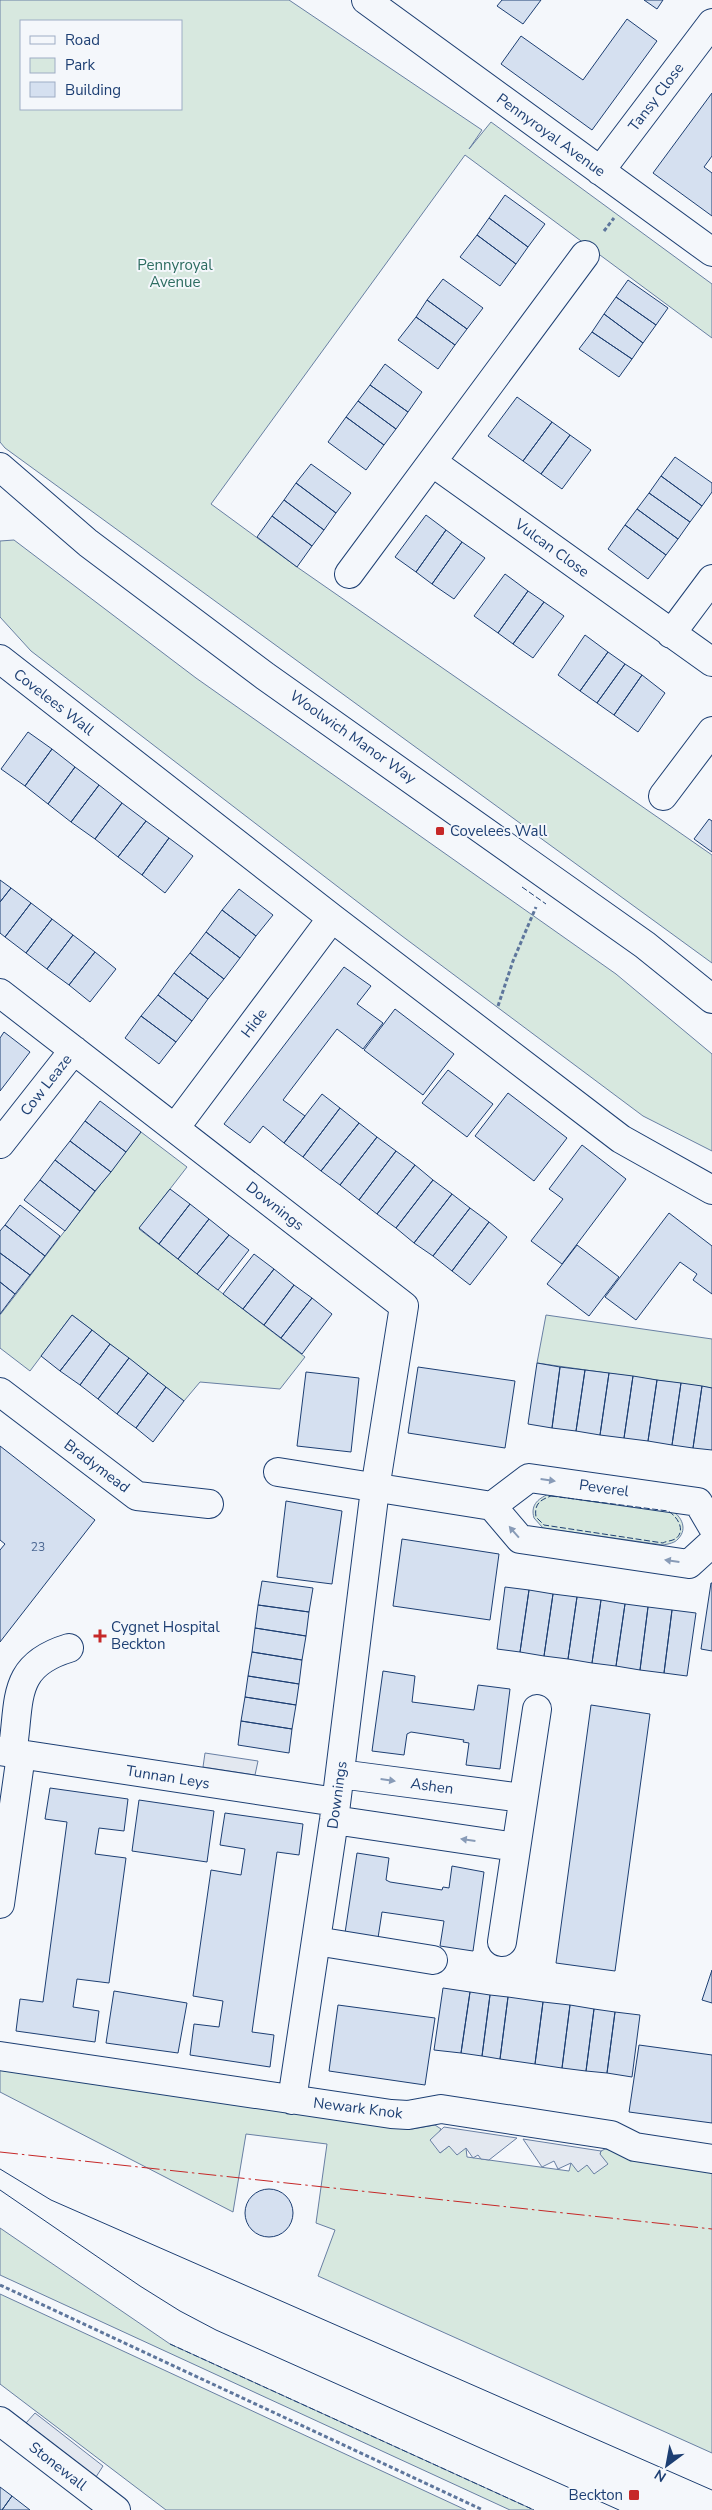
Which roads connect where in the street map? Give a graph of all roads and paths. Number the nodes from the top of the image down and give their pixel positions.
1 (366, 0) edge
2 (712, 23) edge
3 (600, 172) junction
4 (629, 192) junction
5 (712, 252) edge
6 (585, 255) joint
7 (432, 462) junction
8 (3, 476) edge
9 (349, 574) dead end
10 (712, 579) edge
11 (671, 634) junction
12 (0, 659) edge
13 (712, 662) edge
14 (712, 732) edge
15 (663, 796) dead end
16 (537, 904) dead end
17 (332, 918) junction
18 (0, 994) edge
19 (712, 999) edge
20 (488, 1038) junction
21 (74, 1050) junction
22 (175, 1128) junction
23 (0, 1144) edge
24 (712, 1190) edge
25 (0, 1392) edge
26 (278, 1472) dead end
27 (376, 1488) junction
28 (209, 1504) dead end
29 (492, 1506) junction
30 (712, 1526) edge
31 (712, 1543) edge
32 (69, 1648) dead end
33 (536, 1709) dead end
34 (11, 1753) edge
35 (340, 1774) junction
36 (523, 1798) junction
37 (335, 1811) junction
38 (516, 1847) junction
39 (0, 1904) edge
40 (316, 1941) junction
41 (502, 1942) dead end
42 (433, 1960) dead end
43 (0, 2056) edge
44 (292, 2100) junction
45 (712, 2159) edge
46 (0, 2285) edge
47 (0, 2421) edge
48 (116, 2510) edge
49 (483, 2510) edge

1 - 3 street, Pennyroyal Avenue
2 - 3 street, Tansy Close
3 - 4 street, Pennyroyal Avenue
4 - 5 street, Pennyroyal Avenue
4 - 6 path
6 - 7 street
7 - 9 street
7 - 11 street, Vulcan Close
8 - 19 street, Woolwich Manor Way
10 - 11 street
11 - 13 street, Vulcan Close
12 - 17 street, Covelees Wall
14 - 15 street
16 - 20 path
17 - 20 street, Covelees Wall
17 - 22 street, Hide
18 - 21 street, Downings
20 - 24 street, Covelees Wall
21 - 22 street, Downings
21 - 23 street, Cow Leaze
22 - 27 street, Downings
25 - 28 street, Bradymead
26 - 27 street
27 - 29 street
27 - 35 street, Downings
29 -> 30 street, Peverel
31 -> 29 street
32 - 34 street
33 - 36 street
34 - 37 street, Tunnan Leys
34 - 39 street
35 -> 36 street, Ashen
35 - 37 street, Downings
36 - 38 street
38 -> 37 street
37 - 40 street, Downings
38 - 41 street
40 - 42 street
40 - 44 street, Downings
43 - 44 street, Newark Knok
44 - 45 street, Newark Knok
46 - 49 path
47 - 48 street, Stonewall

